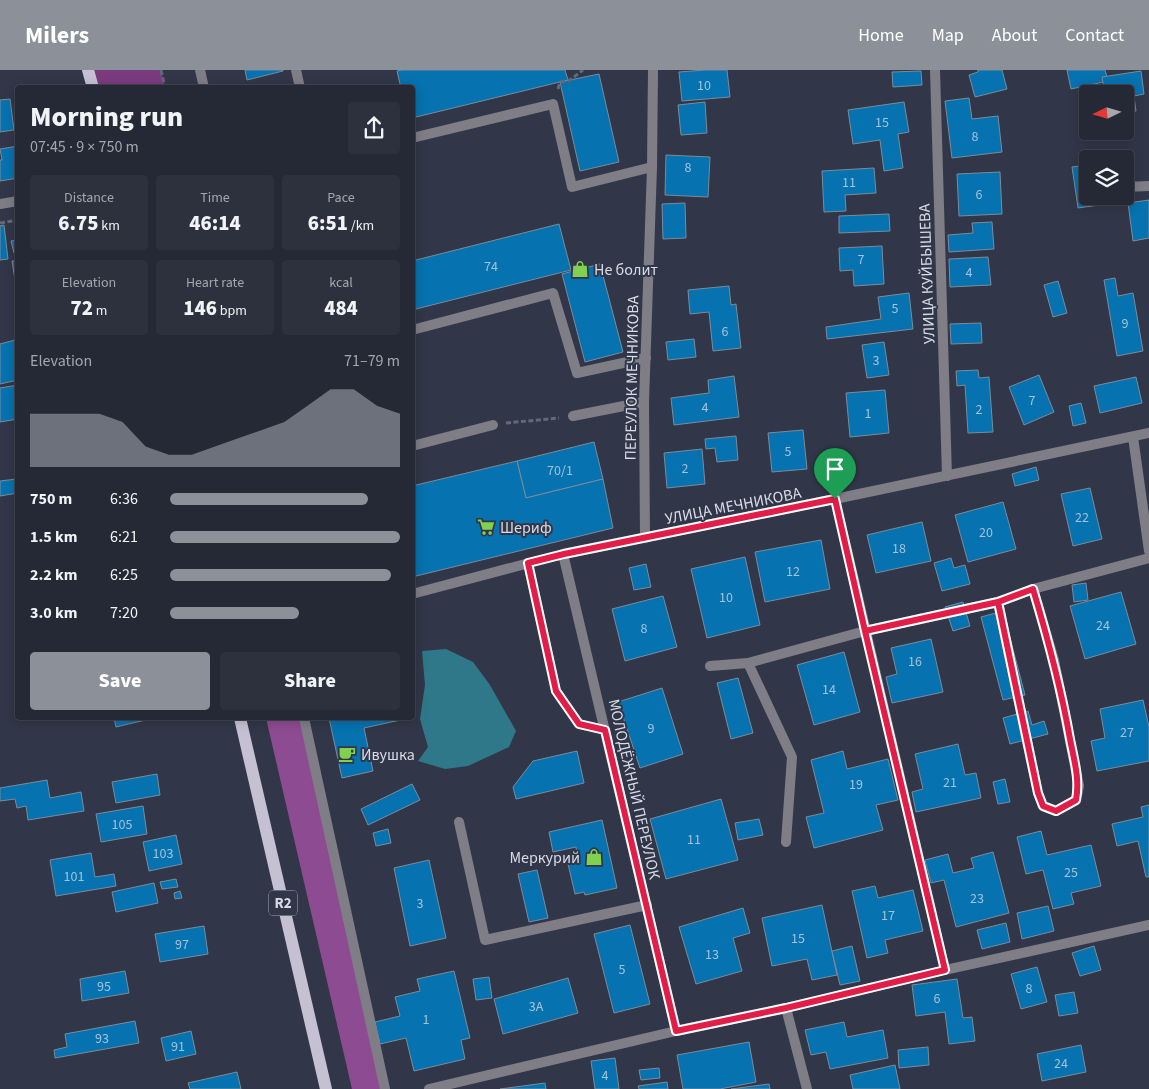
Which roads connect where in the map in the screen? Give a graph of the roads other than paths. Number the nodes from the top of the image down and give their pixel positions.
1 (88, 70) edge
2 (200, 70) edge
3 (296, 70) edge
4 (653, 70) edge
5 (935, 70) edge
6 (92, 85) edge
7 (203, 85) edge
8 (299, 85) edge
9 (415, 137) edge
10 (652, 167) junction
11 (1149, 186) edge
12 (1134, 187) edge
13 (15, 202) edge
14 (0, 204) edge
15 (415, 329) edge
16 (646, 358) junction
17 (644, 402) junction
18 (573, 416) road end
19 (493, 425) road end
20 (1149, 433) edge
21 (1133, 437) junction
22 (415, 445) edge
23 (947, 476) junction
24 (835, 499) junction
25 (645, 538) junction
26 (1149, 551) edge
27 (564, 554) junction
28 (1149, 558) edge
29 (528, 563) junction
30 (1033, 589) junction
31 (415, 593) edge
32 (998, 602) junction
33 (865, 631) junction
34 (748, 662) junction
35 (710, 666) dead end
36 (240, 720) edge
37 (304, 720) edge
38 (605, 730) junction
39 (459, 822) dead end
40 (786, 842) dead end
41 (647, 905) junction
42 (1149, 925) edge
43 (945, 970) junction
44 (786, 1008) junction
45 (676, 1031) junction
46 (326, 1089) edge
47 (385, 1089) edge
48 (429, 1089) edge
49 (807, 1089) edge

1 - 6 main road
2 - 7 street
3 - 8 street
4 - 10 street, ПЕРЕУЛОК МЕЧНИКОВА
5 - 23 street, УЛИЦА КУЙБЫШЕВА
9 - 10 street
10 - 16 street, ПЕРЕУЛОК МЕЧНИКОВА
11 - 12 street
13 - 14 street
15 - 16 street
16 - 17 street, ПЕРЕУЛОК МЕЧНИКОВА
17 - 18 street
17 - 25 street, ПЕРЕУЛОК МЕЧНИКОВА
19 - 22 street
20 - 21 street, УЛИЦА МЕЧНИКОВА
21 - 23 street, УЛИЦА МЕЧНИКОВА
21 - 26 street
23 - 24 street, УЛИЦА МЕЧНИКОВА
24 - 25 street, УЛИЦА МЕЧНИКОВА
24 - 33 street
25 - 27 street, УЛИЦА МЕЧНИКОВА
27 - 29 street, УЛИЦА МЕЧНИКОВА
27 - 38 street, МОЛОДЁЖНЫЙ ПЕРЕУЛОК
28 - 30 street
29 - 31 street, УЛИЦА МЕЧНИКОВА
29 - 38 street
30 - 32 street
30 - 32 street
32 - 33 street
33 - 34 street
33 - 43 street
34 - 35 street
34 - 40 street
36 - 46 main road, R2
37 - 47 street
38 - 41 street, МОЛОДЁЖНЫЙ ПЕРЕУЛОК
39 - 41 street
41 - 45 street, МОЛОДЁЖНЫЙ ПЕРЕУЛОК
42 - 43 street
43 - 44 street
44 - 45 street
44 - 49 street
45 - 48 street

